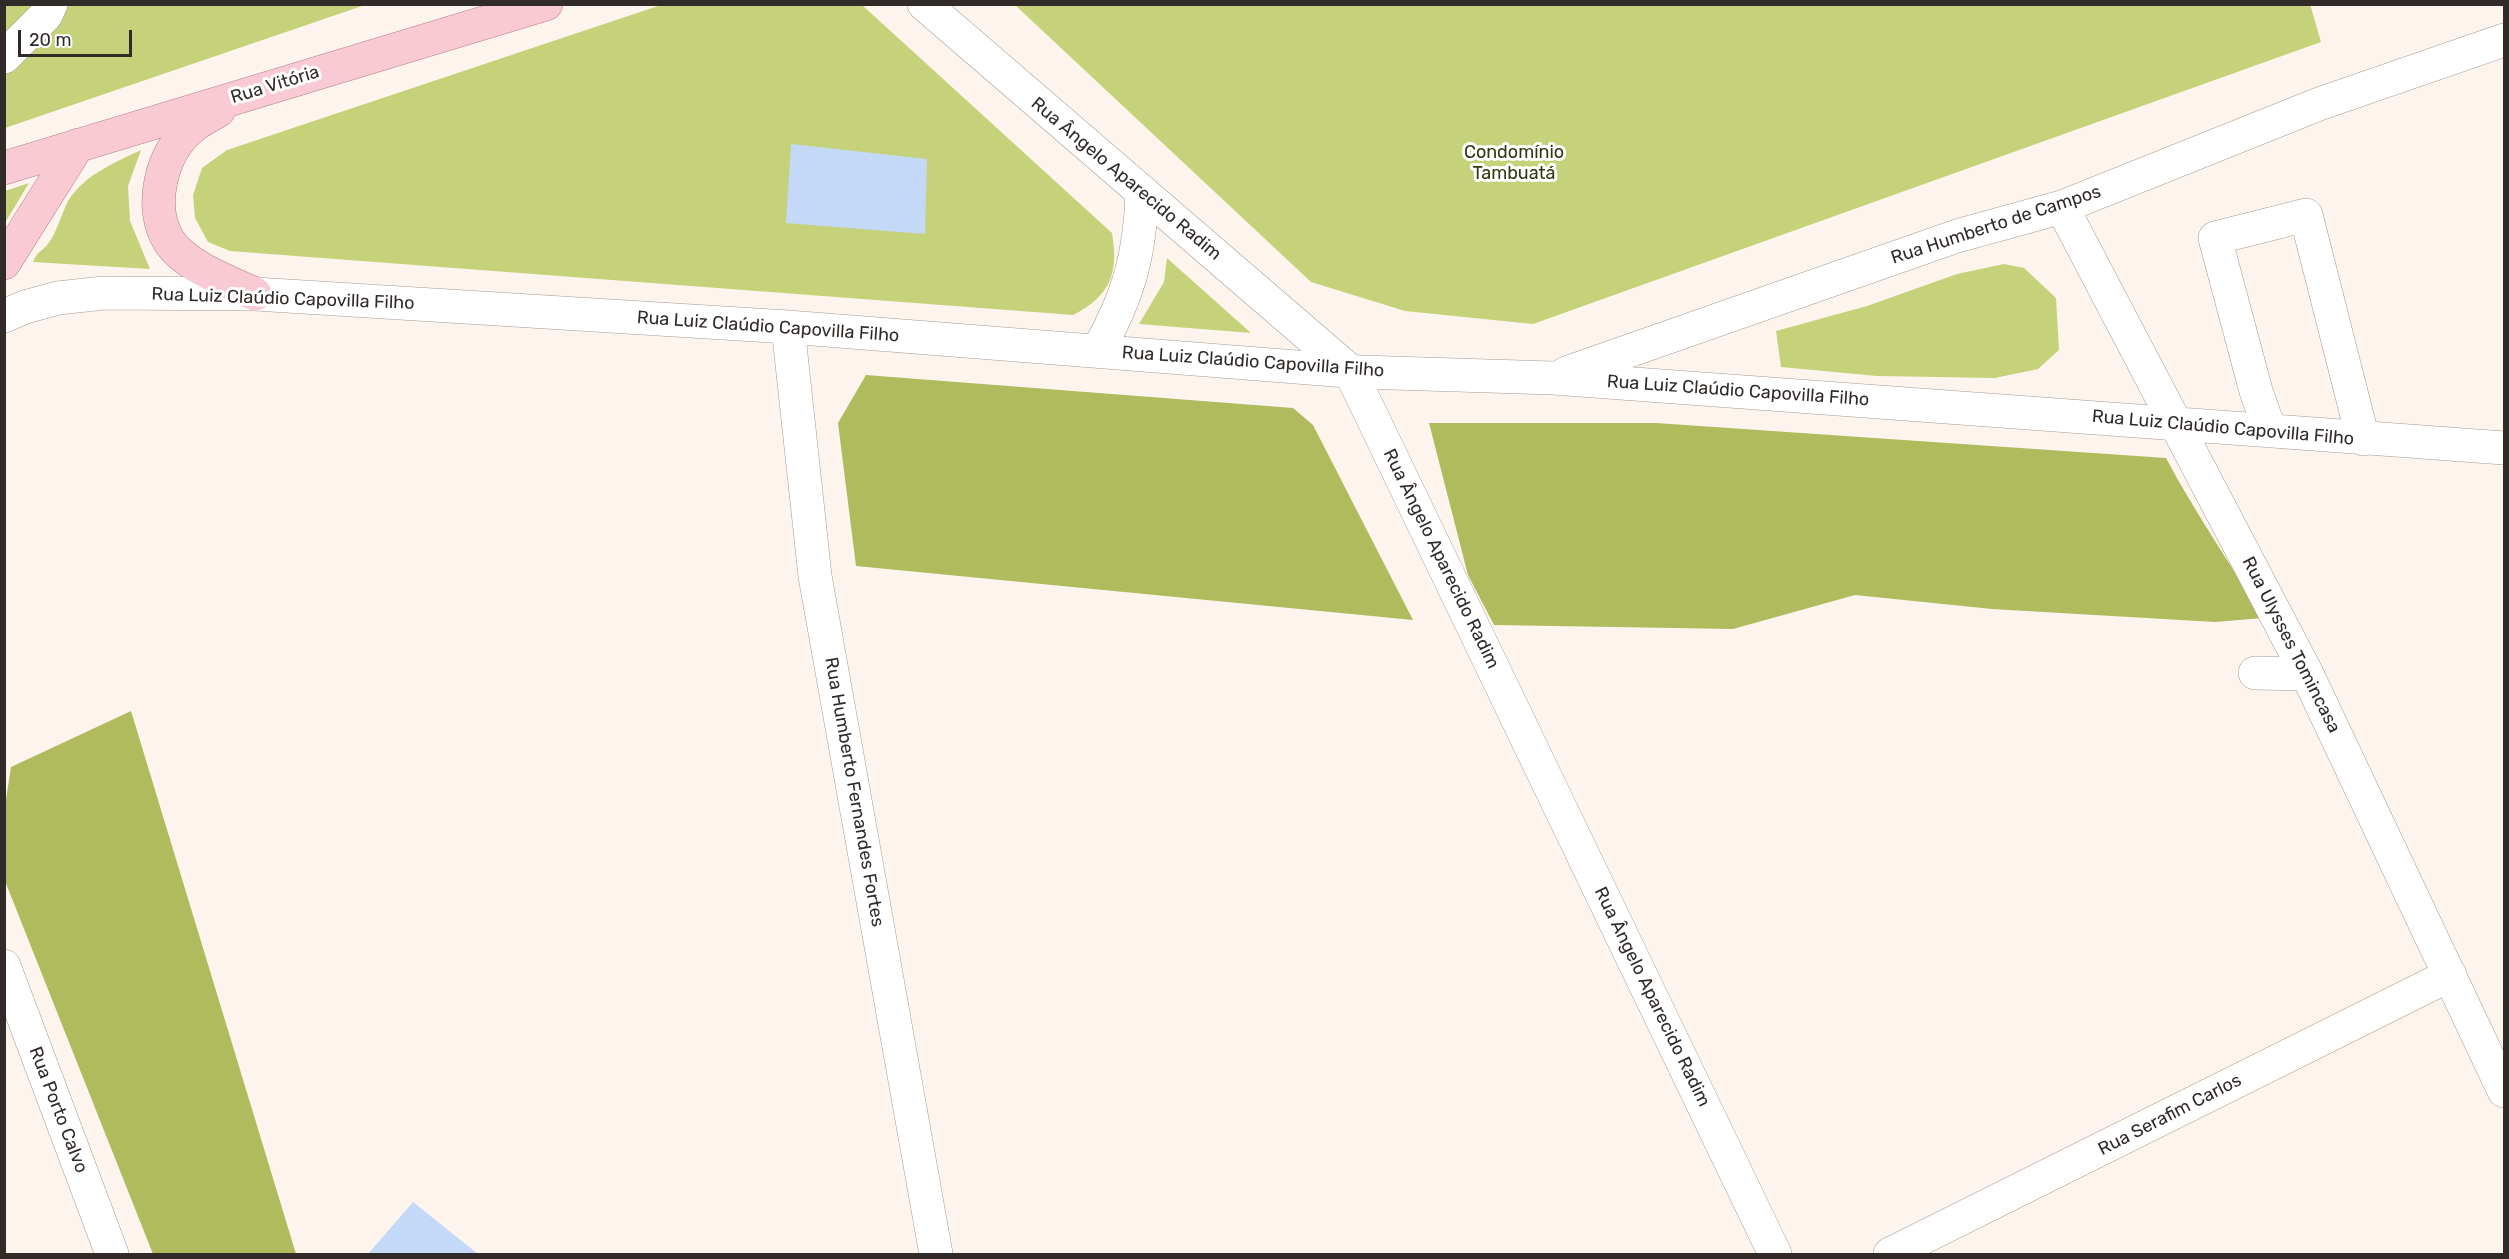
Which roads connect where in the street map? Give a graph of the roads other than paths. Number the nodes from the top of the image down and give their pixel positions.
1 (51, 4) edge
2 (546, 4) edge
3 (924, 4) edge
4 (2505, 39) edge
5 (4, 57) edge
6 (244, 94) junction
7 (78, 145) junction
8 (4, 168) edge
9 (1142, 192) junction
10 (2062, 207) junction
11 (4, 263) edge
12 (255, 294) junction
13 (4, 316) edge
14 (788, 327) junction
15 (1098, 350) junction
16 (1350, 371) junction
17 (1553, 378) junction
18 (2175, 423) junction
19 (2270, 431) junction
20 (2363, 439) junction
21 (2505, 448) edge
22 (2255, 673) dead end
23 (2307, 674) junction
24 (2450, 975) junction
25 (7, 985) edge
26 (2505, 1091) edge
27 (112, 1254) edge
28 (936, 1254) edge
29 (1775, 1254) edge
30 (1890, 1254) edge

1 - 5 street
2 - 6 main road, Rua Vitória
3 - 9 street, Rua Ângelo Aparecido Radim
4 - 10 street, Rua Humberto de Campos
6 - 7 main road, Rua Vitória
6 - 12 main road
7 - 8 main road, Rua Vitória
7 - 11 main road
9 - 15 street
9 - 16 street, Rua Ângelo Aparecido Radim
10 - 17 street, Rua Humberto de Campos
10 - 18 street, Rua Ulysses Tomincasa
12 - 13 street, Rua Luiz Claúdio Capovilla Filho
12 - 14 street, Rua Luiz Claúdio Capovilla Filho
14 - 15 street, Rua Luiz Claúdio Capovilla Filho
14 - 28 street, Rua Humberto Fernandes Fortes
15 - 16 street, Rua Luiz Claúdio Capovilla Filho
16 - 17 street, Rua Luiz Claúdio Capovilla Filho
16 - 29 street, Rua Ângelo Aparecido Radim
17 - 18 street, Rua Luiz Claúdio Capovilla Filho
18 - 19 street, Rua Luiz Claúdio Capovilla Filho
18 - 23 street, Rua Ulysses Tomincasa
19 - 20 street, Rua Luiz Claúdio Capovilla Filho
19 - 20 street
20 - 21 street, Rua Luiz Claúdio Capovilla Filho
22 - 23 street
23 - 24 street, Rua Ulysses Tomincasa
24 - 26 street, Rua Ulysses Tomincasa
24 - 30 street, Rua Serafim Carlos
25 - 27 street, Rua Porto Calvo

